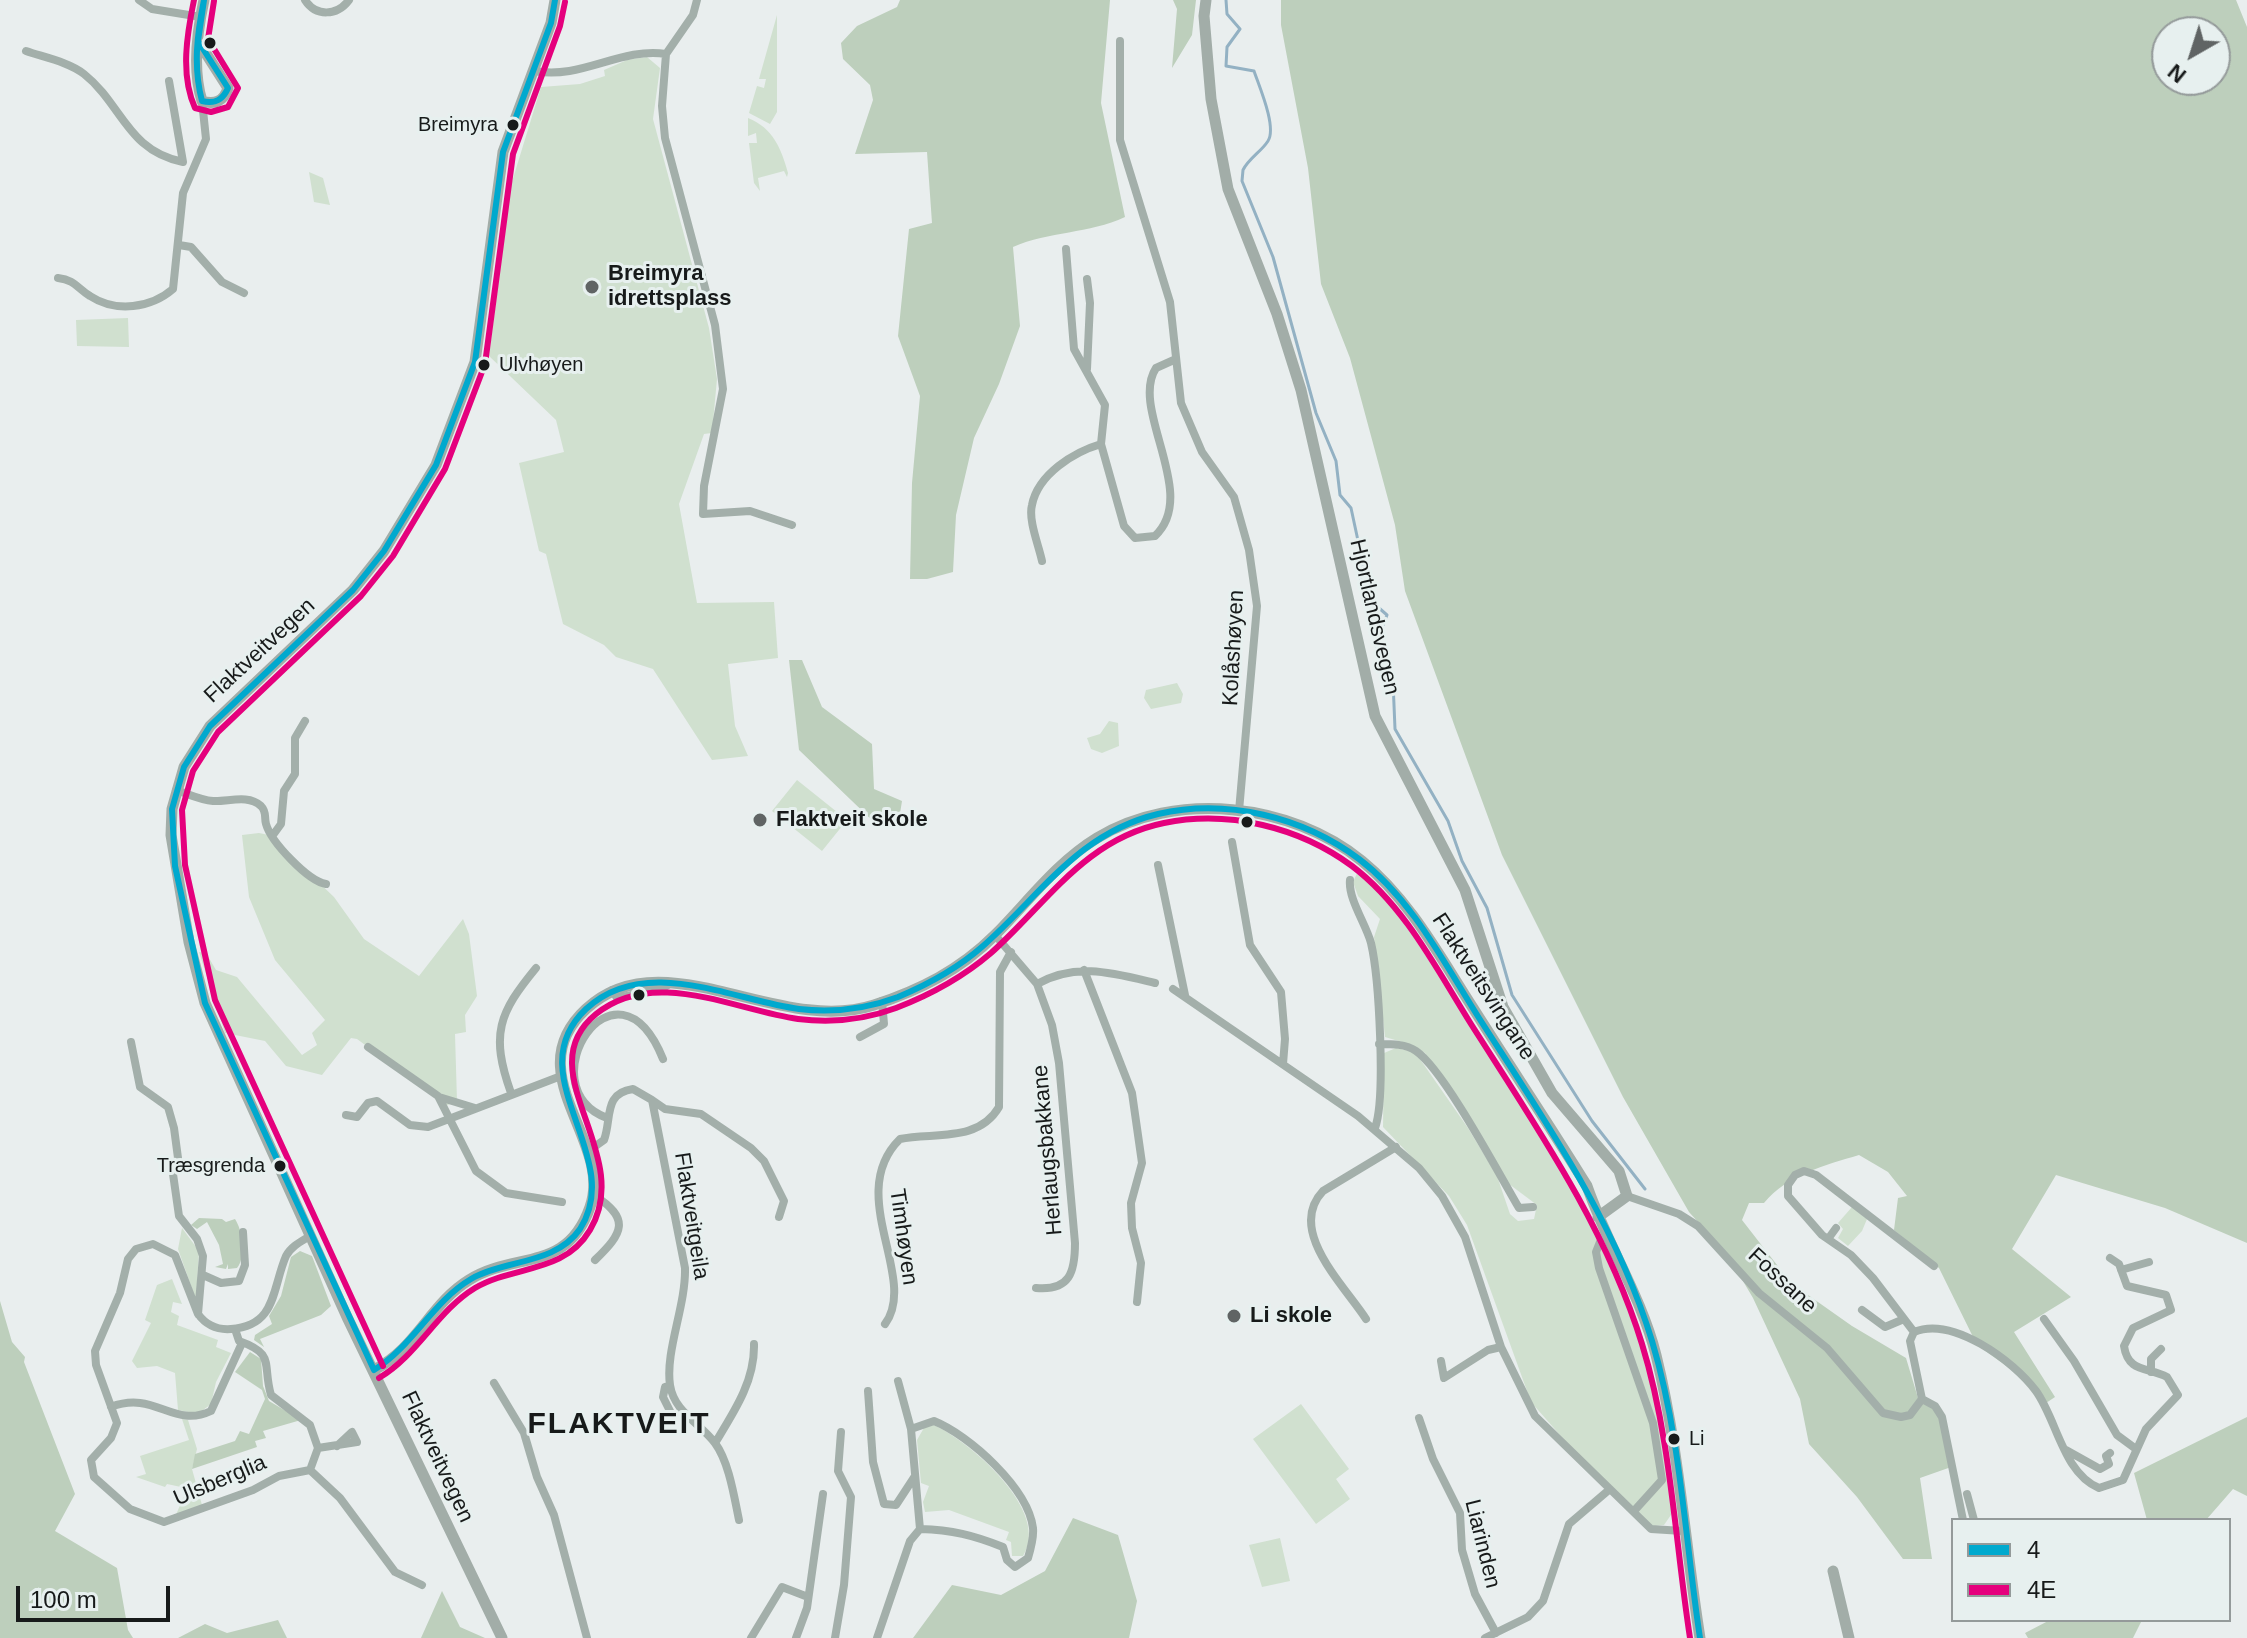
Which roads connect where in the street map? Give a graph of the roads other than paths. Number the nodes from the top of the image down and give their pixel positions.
1 (139, 0) edge
2 (204, 0) edge
3 (305, 0) edge
4 (349, 0) edge
5 (555, 0) edge
6 (697, 0) edge
7 (1206, 0) edge
8 (201, 17) junction
9 (198, 41) junction
10 (1120, 41) dead end
11 (26, 51) dead end
12 (666, 54) junction
13 (534, 71) junction
14 (169, 81) dead end
15 (202, 101) junction
16 (183, 162) junction
17 (193, 166) junction
18 (179, 245) junction
19 (1066, 249) dead end
20 (58, 278) dead end
21 (1087, 279) dead end
22 (244, 293) dead end
23 (1176, 359) junction
24 (1087, 370) junction
25 (1101, 444) junction
26 (792, 525) dead end
27 (1042, 561) dead end
28 (305, 721) dead end
29 (176, 790) junction
30 (1239, 811) junction
31 (273, 835) junction
32 (1232, 842) dead end
33 (1158, 865) dead end
34 (1350, 880) dead end
35 (326, 884) dead end
36 (995, 935) junction
37 (1011, 952) junction
38 (536, 968) dead end
39 (1084, 970) junction
40 (1155, 983) dead end
41 (1037, 984) junction
42 (1173, 989) dead end
43 (1185, 995) junction
44 (882, 1001) junction
45 (860, 1037) dead end
46 (131, 1042) dead end
47 (1379, 1044) junction
48 (368, 1047) dead end
49 (663, 1059) dead end
50 (1283, 1064) junction
51 (561, 1076) junction
52 (511, 1093) junction
53 (438, 1096) junction
54 (652, 1100) junction
55 (475, 1108) junction
56 (346, 1115) dead end
57 (449, 1118) junction
58 (607, 1118) junction
59 (1375, 1128) junction
60 (1396, 1147) junction
61 (587, 1152) junction
62 (594, 1195) junction
63 (1627, 1196) junction
64 (562, 1202) dead end
65 (1533, 1207) dead end
66 (779, 1217) dead end
67 (1598, 1217) junction
68 (1836, 1228) dead end
69 (243, 1232) dead end
70 (310, 1236) junction
71 (1828, 1239) junction
72 (1600, 1242) dead end
73 (2110, 1258) dead end
74 (595, 1260) dead end
75 (2149, 1262) dead end
76 (1934, 1266) dead end
77 (2121, 1270) junction
78 (203, 1275) junction
79 (1036, 1288) dead end
80 (1137, 1302) dead end
81 (1862, 1310) dead end
82 (198, 1314) junction
83 (1366, 1319) dead end
84 (1904, 1319) junction
85 (2044, 1319) dead end
86 (885, 1324) dead end
87 (235, 1329) junction
88 (1914, 1332) junction
89 (242, 1343) junction
90 (754, 1344) dead end
91 (1501, 1347) junction
92 (2161, 1349) dead end
93 (1441, 1361) dead end
94 (374, 1370) junction
95 (2151, 1372) junction
96 (898, 1381) dead end
97 (494, 1383) dead end
98 (670, 1386) junction
99 (868, 1391) dead end
100 (1922, 1399) junction
101 (111, 1407) junction
102 (672, 1415) dead end
103 (1419, 1418) dead end
104 (911, 1429) junction
105 (841, 1432) dead end
106 (715, 1443) junction
107 (337, 1446) dead end
108 (318, 1448) junction
109 (2136, 1449) junction
110 (2066, 1450) junction
111 (2110, 1453) dead end
112 (310, 1470) junction
113 (915, 1476) junction
114 (1610, 1489) junction
115 (823, 1494) dead end
116 (1967, 1494) dead end
117 (1634, 1511) junction
118 (1964, 1518) edge
119 (1973, 1518) edge
120 (739, 1520) dead end
121 (920, 1529) junction
122 (1683, 1531) junction
123 (1833, 1571) dead end
124 (422, 1585) dead end
125 (808, 1597) junction
126 (1496, 1633) junction
127 (502, 1638) edge
128 (587, 1638) edge
129 (751, 1638) edge
130 (796, 1638) edge
131 (835, 1638) edge
132 (877, 1638) edge
133 (1485, 1638) edge
134 (1700, 1638) edge
135 (1849, 1638) edge

1 - 8 street
2 - 8 main road
3 - 4 street
5 - 13 main road, Flaktveitvegen
6 - 12 street
7 - 63 main road, Hjortlandsvegen
8 - 9 main road
9 - 15 main road
9 - 15 main road
10 - 23 street, Kolåshøyen
11 - 16 street
12 - 13 street
12 - 26 street
13 - 29 main road, Flaktveitvegen
14 - 16 street
15 - 17 street
16 - 17 street
17 - 18 street
18 - 20 street
18 - 22 street
19 - 24 street
21 - 24 street
23 - 25 street
23 - 30 street, Kolåshøyen
24 - 25 street
25 - 27 street
28 - 31 street
29 - 31 street
29 - 70 main road, Flaktveitvegen
30 - 36 main road, Flaktveitsvingane
30 - 67 main road, Flaktveitsvingane
31 - 35 street
32 - 50 street
33 - 43 street
34 - 47 street
36 - 37 street, Herlaugsbakkane
36 - 44 main road, Flaktveitsvingane
37 - 41 street, Herlaugsbakkane
37 - 86 street, Timhøyen
38 - 52 street
39 - 40 street
39 - 41 street
39 - 80 street
41 - 79 street, Herlaugsbakkane
42 - 43 street
43 - 50 street
44 - 45 street
44 - 51 main road, Flaktveitsvingane
46 - 78 street
47 - 59 street
47 - 65 street
48 - 53 street
49 - 58 street
50 - 59 street
51 - 52 street
51 - 61 main road, Flaktveitsvingane
52 - 55 street
53 - 55 street
53 - 57 street
54 - 58 street
54 - 66 street
54 - 98 street, Flaktveitgeila
55 - 57 street
56 - 57 street
57 - 64 street
58 - 61 street
59 - 60 street
60 - 83 street
60 - 91 street
61 - 62 main road, Flaktveitsvingane
62 - 74 street
62 - 94 main road
63 - 67 main road
63 - 100 street, Fossane
67 - 122 main road, Flaktveitsvingane
68 - 71 street
69 - 78 street
70 - 87 street
70 - 94 main road, Flaktveitvegen
71 - 76 street
71 - 84 street
72 - 117 street
73 - 77 street
75 - 77 street
77 - 95 street
78 - 82 street
81 - 84 street
82 - 87 street
82 - 101 street, Ulsberglia
84 - 88 street
85 - 109 street
87 - 89 street
88 - 100 street
88 - 110 street
89 - 101 street
89 - 108 street
90 - 106 street
91 - 93 street
91 - 114 street
92 - 95 street
94 - 127 main road, Flaktveitvegen
95 - 109 street
96 - 104 street
97 - 128 street
98 - 102 street, Flaktveitgeila
98 - 106 street
99 - 113 street
100 - 118 street
101 - 112 street, Ulsberglia
103 - 126 street, Liarinden
104 - 113 street
104 - 121 street
105 - 131 street
106 - 120 street
107 - 108 street
108 - 112 street
109 - 110 street
110 - 111 street
112 - 124 street
113 - 121 street
114 - 117 street
114 - 126 street
115 - 125 street
116 - 119 street
117 - 122 street
121 - 132 street
122 - 134 main road, Flaktveitsvingane
123 - 135 main road
125 - 129 street
125 - 130 street
126 - 133 street

